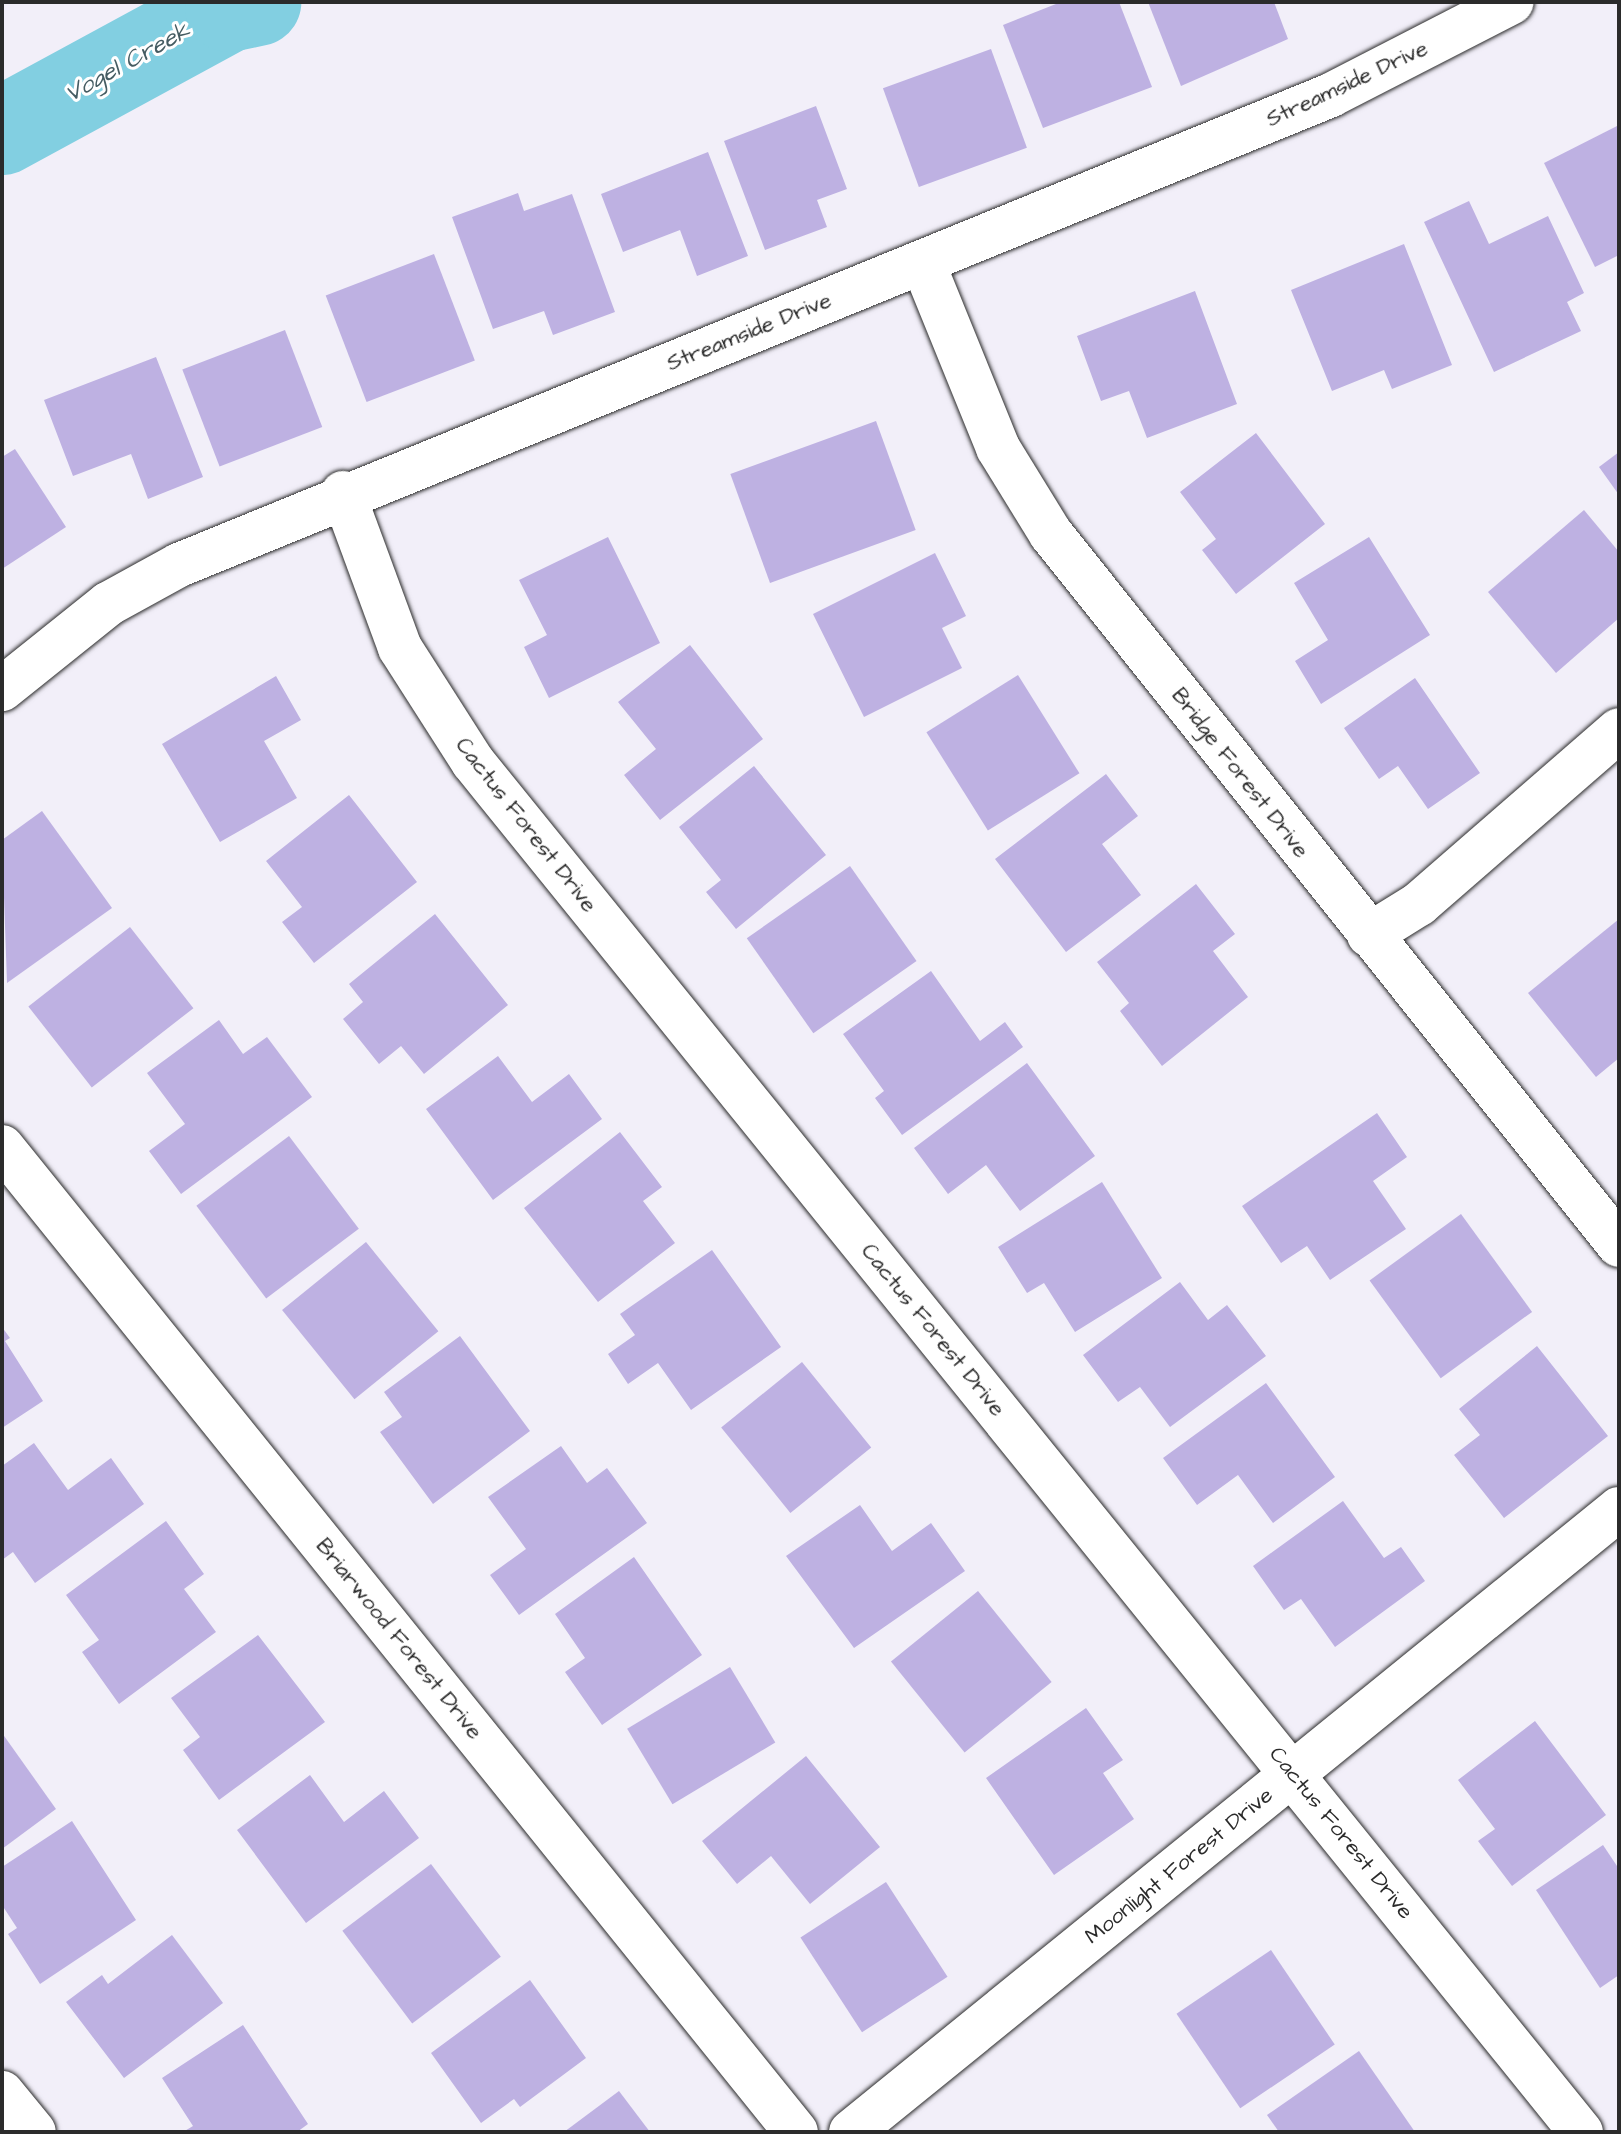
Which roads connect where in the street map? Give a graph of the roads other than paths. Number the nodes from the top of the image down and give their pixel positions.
1 (1512, 2) edge
2 (923, 263) junction
3 (343, 493) junction
4 (2, 689) edge
5 (1619, 730) edge
6 (1369, 935) junction
7 (2, 1147) edge
8 (1619, 1245) edge
9 (1619, 1509) edge
10 (1293, 1774) junction
11 (2, 2093) edge
12 (34, 2132) edge
13 (796, 2132) edge
14 (851, 2132) edge
15 (1581, 2132) edge

1 - 2 street, Streamside Drive
2 - 3 street, Streamside Drive
2 - 6 street, Bridge Forest Drive
3 - 4 street, Streamside Drive
3 - 10 street, Cactus Forest Drive
5 - 6 street
6 - 8 street, Bridge Forest Drive
7 - 13 street, Briarwood Forest Drive
9 - 10 street, Moonlight Forest Drive
10 - 14 street, Moonlight Forest Drive
10 - 15 street, Cactus Forest Drive
11 - 12 street

